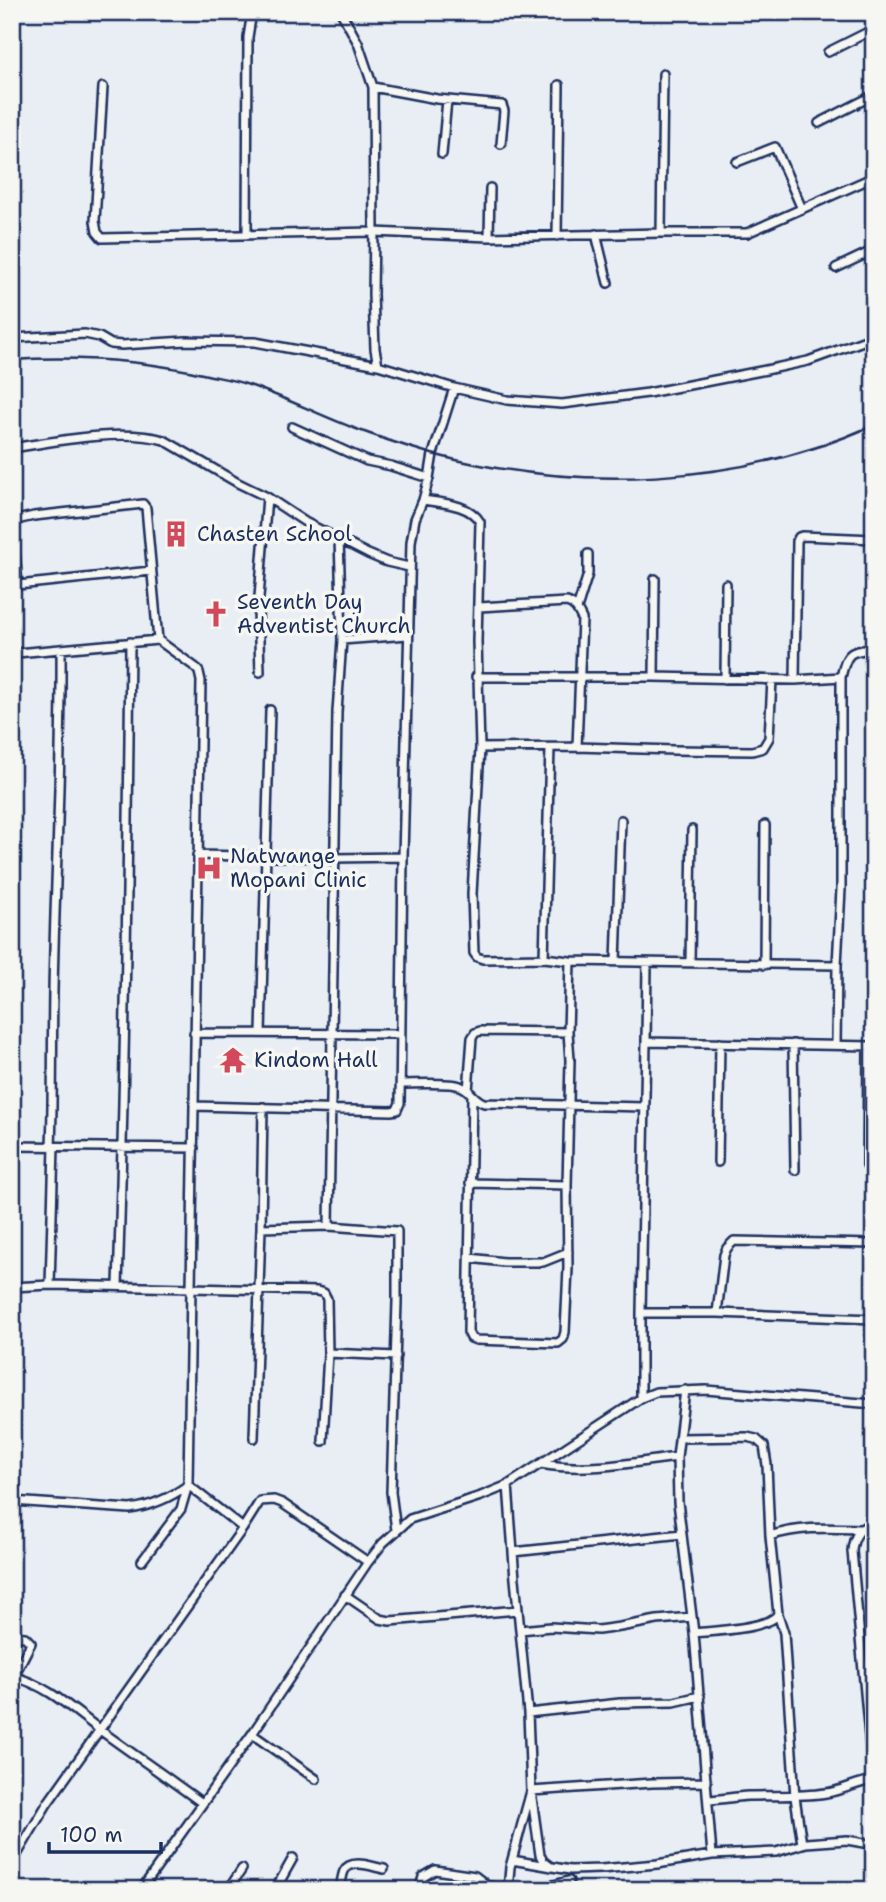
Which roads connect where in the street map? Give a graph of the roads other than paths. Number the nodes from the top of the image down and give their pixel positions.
1 (252, 12) edge
2 (341, 12) edge
3 (874, 29) edge
4 (828, 52) dead end
5 (663, 74) dead end
6 (559, 85) dead end
7 (103, 87) dead end
8 (373, 87) junction
9 (874, 95) edge
10 (447, 100) junction
11 (819, 123) dead end
12 (501, 144) dead end
13 (442, 154) dead end
14 (737, 162) dead end
15 (874, 177) edge
16 (490, 188) dead end
17 (802, 209) junction
18 (374, 232) junction
19 (662, 233) junction
20 (247, 234) junction
21 (596, 234) junction
22 (557, 236) junction
23 (489, 237) junction
24 (874, 250) edge
25 (835, 268) dead end
26 (608, 283) dead end
27 (874, 337) edge
28 (12, 338) edge
29 (378, 365) junction
30 (454, 388) junction
31 (292, 427) dead end
32 (12, 448) edge
33 (429, 478) junction
34 (267, 497) junction
35 (423, 500) junction
36 (12, 521) edge
37 (339, 538) junction
38 (874, 539) edge
39 (588, 554) dead end
40 (409, 567) junction
41 (151, 571) junction
42 (654, 579) dead end
43 (726, 584) dead end
44 (15, 586) edge
45 (479, 607) junction
46 (577, 608) junction
47 (408, 635) junction
48 (158, 640) junction
49 (342, 640) junction
50 (130, 642) junction
51 (61, 649) junction
52 (874, 649) edge
53 (12, 655) edge
54 (260, 672) dead end
55 (477, 677) junction
56 (654, 677) junction
57 (841, 677) junction
58 (580, 678) junction
59 (724, 678) junction
60 (772, 680) junction
61 (794, 680) junction
62 (270, 710) dead end
63 (576, 747) junction
64 (480, 748) junction
65 (550, 748) junction
66 (621, 820) dead end
67 (765, 825) dead end
68 (692, 830) dead end
69 (197, 855) junction
70 (266, 856) junction
71 (403, 857) junction
72 (334, 858) junction
73 (544, 958) junction
74 (570, 961) junction
75 (616, 961) junction
76 (647, 963) junction
77 (690, 963) junction
78 (764, 965) junction
79 (837, 965) junction
80 (568, 1032) junction
81 (194, 1033) junction
82 (261, 1033) junction
83 (332, 1034) junction
84 (400, 1034) junction
85 (646, 1042) junction
86 (720, 1043) junction
87 (793, 1044) junction
88 (836, 1045) junction
89 (871, 1046) edge
90 (401, 1084) junction
91 (470, 1093) junction
92 (569, 1106) junction
93 (194, 1107) junction
94 (263, 1107) junction
95 (645, 1107) junction
96 (330, 1110) junction
97 (12, 1146) edge
98 (122, 1146) junction
99 (52, 1147) junction
100 (194, 1149) junction
101 (718, 1162) dead end
102 (867, 1166) dead end
103 (795, 1170) dead end
104 (470, 1183) junction
105 (567, 1185) junction
106 (329, 1226) junction
107 (261, 1228) junction
108 (874, 1244) edge
109 (568, 1252) junction
110 (470, 1258) junction
111 (50, 1285) junction
112 (118, 1286) junction
113 (12, 1287) edge
114 (191, 1288) junction
115 (258, 1290) junction
116 (640, 1313) junction
117 (717, 1314) junction
118 (874, 1319) edge
119 (328, 1353) junction
120 (396, 1356) junction
121 (685, 1390) junction
122 (641, 1398) junction
123 (874, 1404) edge
124 (254, 1438) dead end
125 (679, 1438) junction
126 (323, 1441) dead end
127 (677, 1457) junction
128 (540, 1464) junction
129 (188, 1485) junction
130 (508, 1485) junction
131 (12, 1501) edge
132 (874, 1522) edge
133 (243, 1528) junction
134 (860, 1529) junction
135 (396, 1530) junction
136 (682, 1534) junction
137 (770, 1536) junction
138 (513, 1552) junction
139 (142, 1561) dead end
140 (368, 1562) junction
141 (345, 1595) junction
142 (518, 1610) junction
143 (778, 1614) junction
144 (692, 1617) junction
145 (520, 1630) junction
146 (694, 1633) junction
147 (12, 1636) edge
148 (13, 1676) edge
149 (700, 1696) junction
150 (527, 1713) junction
151 (99, 1729) junction
152 (251, 1734) junction
153 (316, 1779) dead end
154 (873, 1780) edge
155 (707, 1782) junction
156 (531, 1791) junction
157 (795, 1797) junction
158 (709, 1800) junction
159 (202, 1803) junction
160 (864, 1843) dead end
161 (802, 1844) junction
162 (712, 1855) junction
163 (292, 1858) dead end
164 (512, 1860) junction
165 (12, 1863) edge
166 (551, 1867) junction
167 (242, 1869) dead end
168 (384, 1869) dead end
169 (570, 1870) junction
170 (569, 1881) junction
171 (141, 1890) edge
172 (228, 1890) edge
173 (275, 1890) edge
174 (340, 1890) edge
175 (419, 1890) edge
176 (508, 1890) edge
177 (534, 1890) edge
178 (568, 1890) edge

1 - 20 street
2 - 8 street
3 - 4 street
5 - 19 street
6 - 22 street
7 - 20 street
8 - 10 street
8 - 18 street
9 - 11 street
10 - 12 street
10 - 13 street
14 - 17 street
15 - 17 street
16 - 23 street
17 - 19 street
18 - 20 street
18 - 23 street
18 - 29 street
19 - 21 street
21 - 22 street
21 - 26 street
22 - 23 street
24 - 25 street
27 - 30 street
28 - 29 street
29 - 30 street
30 - 33 street
31 - 33 street
32 - 34 street
33 - 35 street
34 - 37 street
34 - 54 street
35 - 40 street
35 - 45 street
36 - 41 street
36 - 44 street
37 - 40 street
37 - 49 street
38 - 61 street
39 - 46 street
40 - 47 street
41 - 44 street
41 - 48 street
42 - 56 street
43 - 59 street
45 - 46 street
45 - 55 street
46 - 58 street
47 - 49 street
47 - 71 street
48 - 50 street
48 - 69 street
49 - 72 street
50 - 51 street
50 - 98 street
51 - 53 street
51 - 99 street
52 - 57 street
55 - 58 street
55 - 64 street
56 - 58 street
56 - 59 street
57 - 61 street
57 - 79 street
58 - 63 street
59 - 60 street
60 - 61 street
60 - 63 street
62 - 70 street
63 - 65 street
64 - 65 street
64 - 73 street
65 - 73 street
66 - 75 street
67 - 78 street
68 - 77 street
69 - 70 street
69 - 81 street
70 - 72 street
70 - 82 street
71 - 72 street
71 - 84 street
72 - 83 street
73 - 74 street
74 - 75 street
74 - 80 street
75 - 76 street
76 - 77 street
76 - 85 street
77 - 78 street
78 - 79 street
79 - 88 street
80 - 91 street
80 - 92 street
81 - 82 street
81 - 93 street
82 - 83 street
83 - 84 street
83 - 96 street
84 - 90 street
85 - 86 street
85 - 95 street
86 - 87 street
86 - 101 street
87 - 88 street
87 - 103 street
88 - 89 street
89 - 102 street
90 - 91 street
90 - 96 street
91 - 92 street
91 - 104 street
92 - 95 street
92 - 105 street
93 - 94 street
93 - 100 street
94 - 96 street
94 - 107 street
95 - 116 street
96 - 106 street
97 - 99 street
98 - 99 street
98 - 100 street
98 - 112 street
99 - 111 street
100 - 114 street
104 - 105 street
104 - 110 street
105 - 109 street
106 - 107 street
106 - 120 street
107 - 115 street
108 - 117 street
109 - 110 street
109 - 110 street
111 - 112 street
111 - 113 street
112 - 114 street
114 - 115 street
114 - 129 street
115 - 119 street
115 - 124 street
116 - 117 street
116 - 122 street
117 - 118 street
119 - 120 street
119 - 126 street
120 - 135 street
121 - 122 street
121 - 123 street
121 - 125 street
122 - 128 street
125 - 127 street
125 - 137 street
127 - 128 street
127 - 136 street
128 - 130 street
129 - 131 street
129 - 133 street
129 - 139 street
130 - 135 street
130 - 138 street
132 - 134 street
133 - 140 street
133 - 151 street
134 - 137 street
134 - 154 street
135 - 140 street
136 - 138 street
136 - 144 street
137 - 143 street
138 - 142 street
140 - 141 street
141 - 142 street
141 - 152 street
142 - 145 street
143 - 146 street
143 - 157 street
144 - 145 street
144 - 146 street
145 - 150 street
146 - 149 street
147 - 148 street
148 - 151 street
149 - 150 street
149 - 155 street
150 - 156 street
151 - 159 street
151 - 165 street
152 - 153 street
152 - 159 street
154 - 157 street
155 - 156 street
155 - 158 street
156 - 164 street
156 - 166 street
157 - 158 street
157 - 161 street
158 - 162 street
159 - 171 street
160 - 161 street
161 - 162 street
162 - 169 street
163 - 173 street
164 - 166 street
164 - 176 street
166 - 169 street
167 - 172 street
168 - 174 street
169 - 170 street
170 - 177 street
170 - 178 street
175 - 176 street

